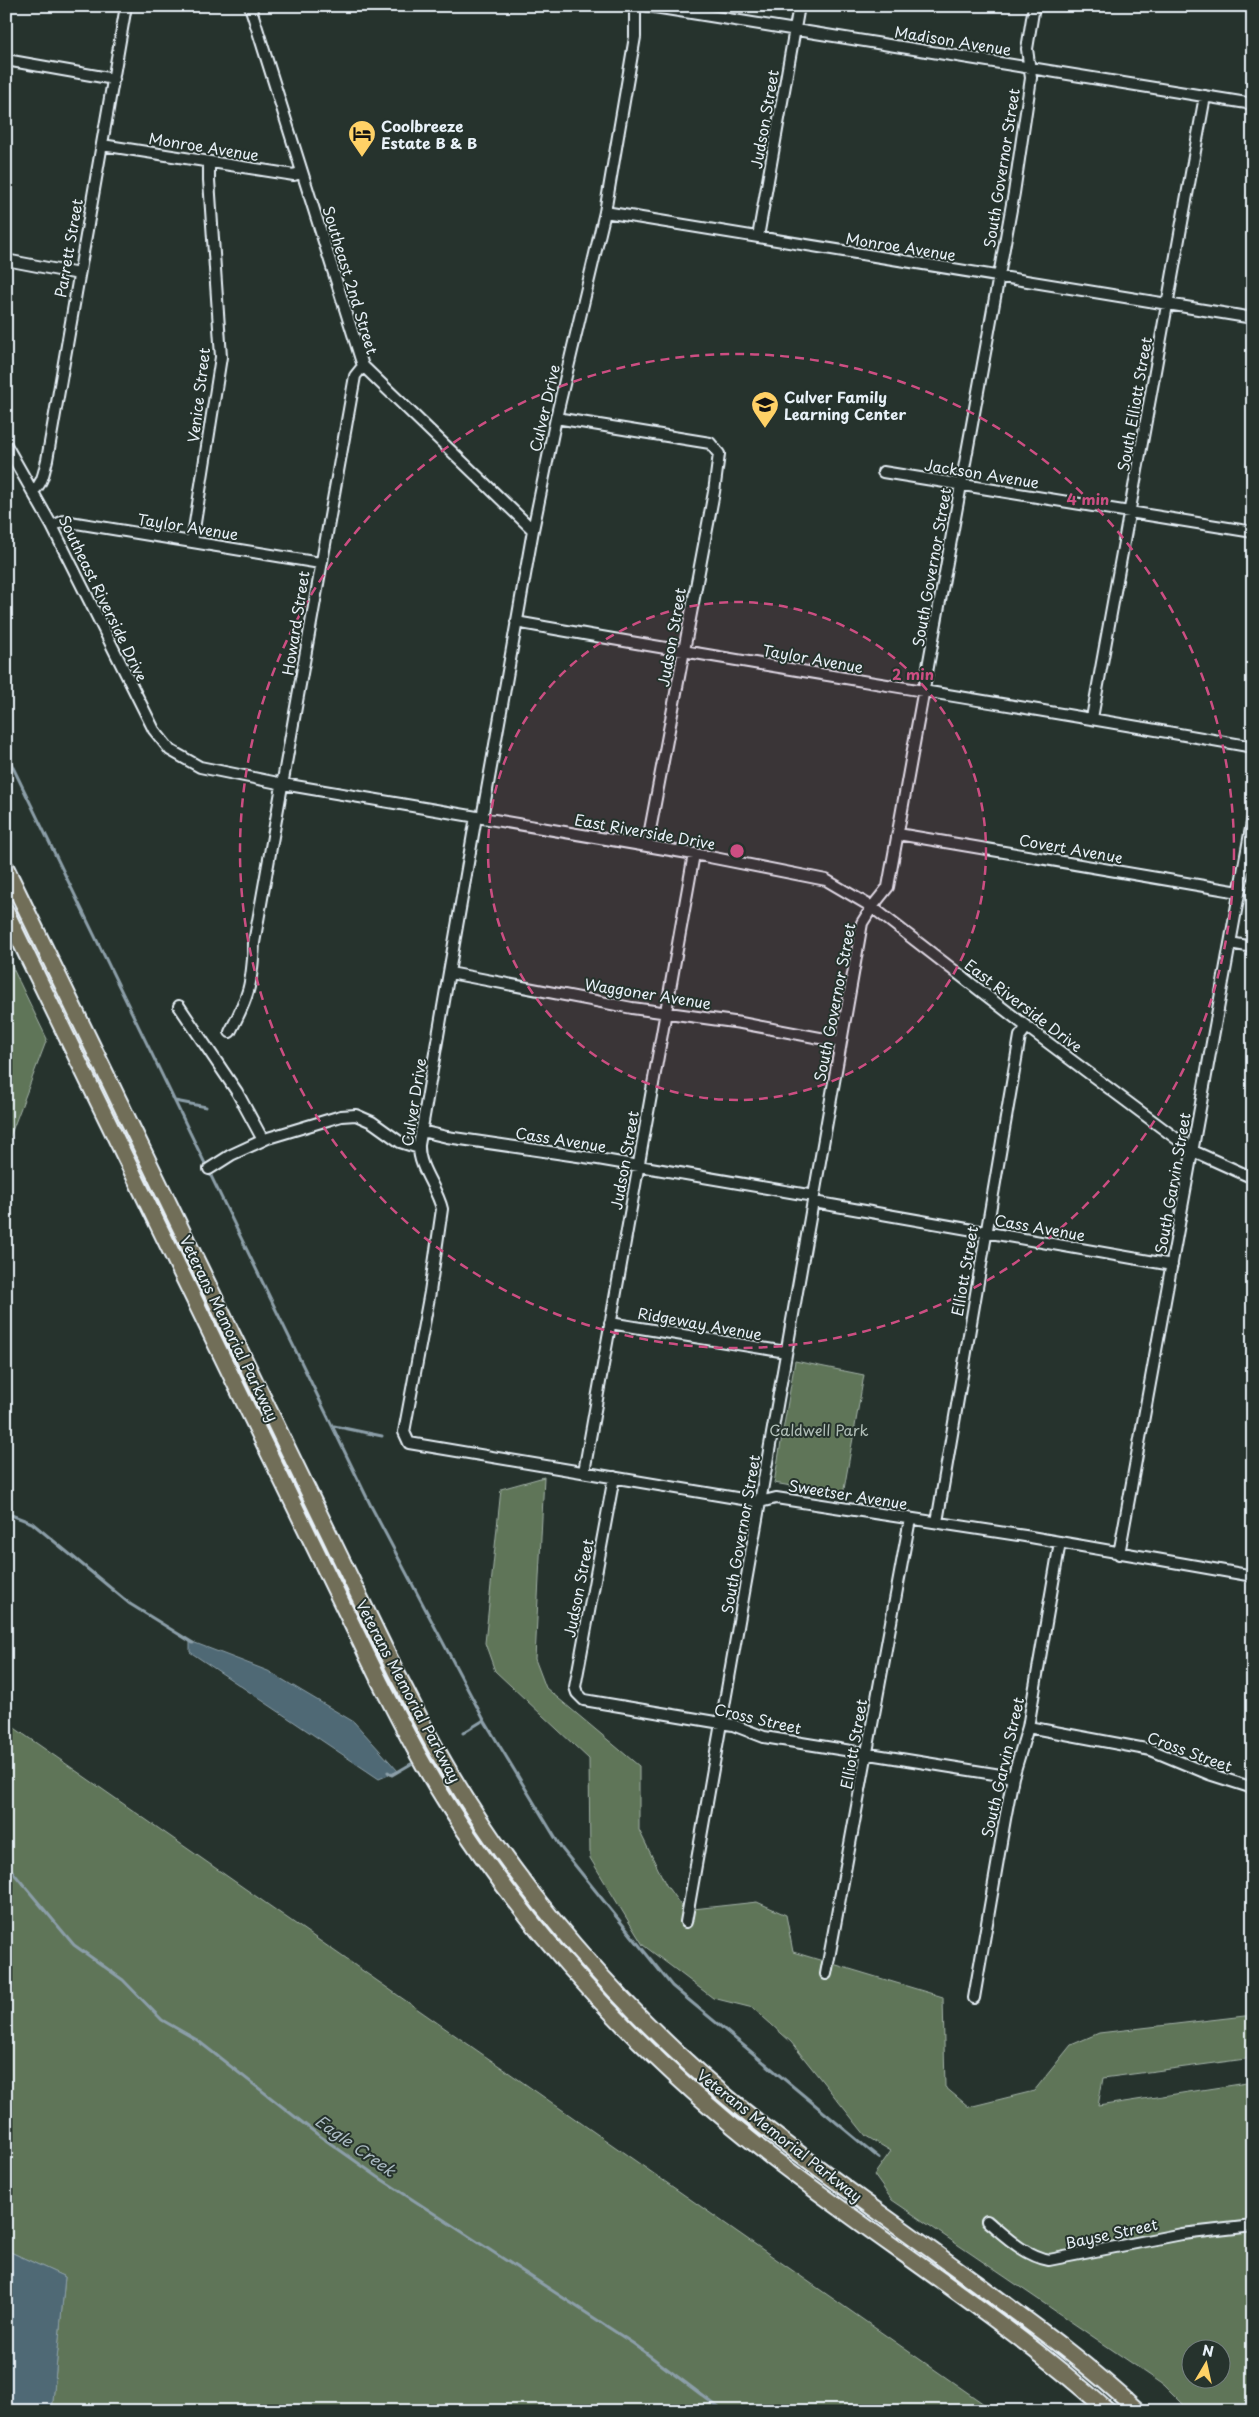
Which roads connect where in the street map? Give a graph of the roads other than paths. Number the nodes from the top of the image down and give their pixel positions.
1 (126, 6) edge
2 (250, 6) edge
3 (635, 6) edge
4 (648, 6) edge
5 (799, 6) edge
6 (1034, 6) edge
7 (794, 30) junction
8 (6, 60) edge
9 (1029, 68) junction
10 (114, 79) junction
11 (1205, 96) junction
12 (1253, 104) edge
13 (102, 145) junction
14 (209, 162) junction
15 (302, 172) junction
16 (604, 212) junction
17 (758, 237) junction
18 (6, 260) edge
19 (78, 274) junction
20 (999, 277) junction
21 (1167, 304) junction
22 (1253, 318) edge
23 (362, 366) junction
24 (556, 418) junction
25 (6, 445) edge
26 (884, 472) dead end
27 (961, 485) junction
28 (33, 490) junction
29 (1130, 512) junction
30 (52, 526) junction
31 (533, 530) junction
32 (1253, 532) edge
33 (192, 542) junction
34 (320, 563) junction
35 (516, 622) junction
36 (683, 652) junction
37 (924, 692) junction
38 (1092, 718) junction
39 (1253, 746) edge
40 (183, 758) joint
41 (283, 784) junction
42 (1253, 817) edge
43 (479, 818) junction
44 (898, 834) junction
45 (647, 846) junction
46 (694, 854) junction
47 (6, 868) edge
48 (1239, 892) junction
49 (872, 906) junction
50 (6, 912) edge
51 (1230, 943) junction
52 (1253, 947) edge
53 (450, 973) junction
54 (179, 1006) dead end
55 (666, 1011) junction
56 (1028, 1027) junction
57 (230, 1032) dead end
58 (841, 1042) junction
59 (421, 1131) junction
60 (263, 1140) junction
61 (418, 1148) junction
62 (1194, 1151) junction
63 (638, 1166) junction
64 (209, 1169) dead end
65 (1253, 1178) edge
66 (814, 1199) junction
67 (986, 1233) junction
68 (1172, 1265) junction
69 (610, 1324) junction
70 (786, 1352) junction
71 (408, 1416) joint
72 (584, 1472) junction
73 (614, 1477) junction
74 (760, 1502) junction
75 (910, 1519) junction
76 (937, 1522) junction
77 (1060, 1542) junction
78 (1119, 1554) junction
79 (1253, 1576) edge
80 (586, 1700) joint
81 (720, 1723) junction
82 (1028, 1727) junction
83 (866, 1754) junction
84 (1013, 1777) junction
85 (1253, 1788) edge
86 (686, 1922) dead end
87 (826, 1974) dead end
88 (974, 1998) dead end
89 (987, 2221) dead end
90 (1253, 2226) edge
91 (1108, 2411) edge
92 (1138, 2411) edge

1 - 10 street, Parrett Street
2 - 15 street, Southeast 2nd Street
3 - 16 street, Culver Drive
4 - 7 street, Madison Avenue
5 - 7 street, Judson Street
6 - 9 street, South Governor Street
7 - 9 street, Madison Avenue
7 - 17 street, Judson Street
8 - 10 street
9 - 11 street, Madison Avenue
9 - 20 street, South Governor Street
10 - 13 street, Parrett Street
11 - 12 street, Madison Avenue
11 - 21 street, South Elliott Street
13 - 14 street, Monroe Avenue
13 - 19 street, Parrett Street
14 - 15 street, Monroe Avenue
14 - 33 street, Venice Street
15 - 23 street, Southeast 2nd Street
16 - 17 street, Monroe Avenue
16 - 24 street, Culver Drive
17 - 20 street, Monroe Avenue
18 - 19 street
19 - 28 street, Parrett Street
20 - 21 street, Monroe Avenue
20 - 27 street, South Governor Street
21 - 22 street, Monroe Avenue
21 - 29 street, South Elliott Street
23 - 31 street, Southeast 2nd Street
23 - 34 street, Howard Street
24 - 31 street, Culver Drive
24 - 36 street, Judson Street
25 - 28 street, Southeast Riverside Drive
26 - 27 street, Jackson Avenue
27 - 29 street, Jackson Avenue
27 - 37 street, South Governor Street
28 - 30 street, Southeast Riverside Drive
29 - 32 street, Jackson Avenue
29 - 38 street, South Elliott Street
30 - 33 street, Taylor Avenue
30 - 40 street, Southeast Riverside Drive
31 - 35 street, Culver Drive
33 - 34 street, Taylor Avenue
34 - 41 street, Howard Street
35 - 36 street, Taylor Avenue
35 - 43 street, Culver Drive
36 - 37 street, Taylor Avenue
36 - 45 street, Judson Street
37 - 38 street, Taylor Avenue
37 - 44 street, South Governor Street
38 - 39 street, Taylor Avenue
40 - 41 street, East Riverside Drive
41 - 43 street, East Riverside Drive
41 - 57 street, Howard Street
42 - 48 street, South Garvin Street
43 - 45 street, East Riverside Drive
43 - 53 street, Culver Drive
44 - 48 street, Covert Avenue
44 - 49 street, South Governor Street
45 - 46 street, East Riverside Drive
46 - 49 street, East Riverside Drive
46 - 55 street, Judson Street
47 - 92 highway, Veterans Memorial Parkway
48 - 51 street, South Garvin Street
49 - 56 street, East Riverside Drive
49 - 58 street, South Governor Street
50 - 91 highway, Veterans Memorial Parkway
51 - 52 street
51 - 62 street, South Garvin Street
53 - 55 street, Waggoner Avenue
53 - 59 street, Culver Drive
54 - 60 street
55 - 58 street, Waggoner Avenue
55 - 63 street, Judson Street
56 - 62 street, East Riverside Drive
56 - 67 street, Elliott Street
58 - 66 street, South Governor Street
59 - 61 street, Culver Drive
59 - 63 street, Cass Avenue
60 - 61 street
60 - 64 street
61 - 71 street, Culver Drive
62 - 65 street, East Riverside Drive
62 - 68 street, South Garvin Street
63 - 66 street, Cass Avenue
63 - 69 street, Judson Street
66 - 67 street, Cass Avenue
66 - 70 street, South Governor Street
67 - 68 street, Cass Avenue
67 - 76 street, Elliott Street
68 - 78 street, South Garvin Street
69 - 70 street, Ridgeway Avenue
69 - 72 street, Judson Street
70 - 74 street, South Governor Street
71 - 72 street, Sweetser Avenue
72 - 73 street, Sweetser Avenue
73 - 74 street, Sweetser Avenue
73 - 80 street, Judson Street
74 - 75 street, Sweetser Avenue
74 - 81 street, South Governor Street
75 - 76 street, Sweetser Avenue
75 - 83 street, Elliott Street
76 - 77 street, Sweetser Avenue
77 - 78 street, Sweetser Avenue
77 - 82 street, South Garvin Street
78 - 79 street, Sweetser Avenue
80 - 81 street, Cross Street
81 - 83 street, Cross Street
81 - 86 street, South Governor Street
82 - 84 street, South Garvin Street
82 - 85 street, Cross Street
83 - 84 street, Cross Street
83 - 87 street, Elliott Street
84 - 88 street, South Garvin Street
89 - 90 street, Bayse Street

